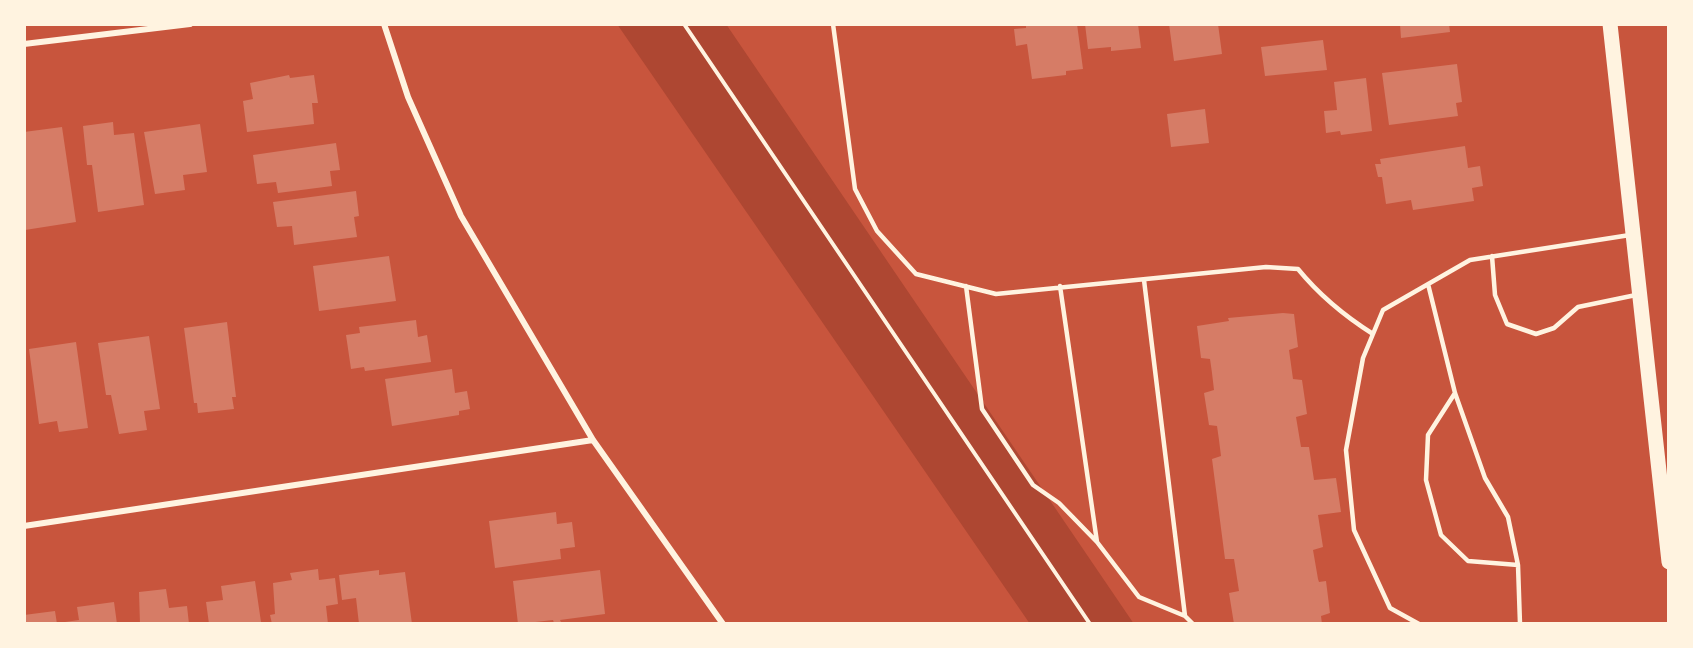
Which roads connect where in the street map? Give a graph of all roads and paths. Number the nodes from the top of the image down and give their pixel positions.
1 (190, 24) edge
2 (384, 24) edge
3 (684, 24) edge
4 (833, 24) edge
5 (1610, 24) edge
6 (24, 44) edge
7 (1635, 234) junction
8 (1492, 256) junction
9 (1144, 279) junction
10 (1428, 284) junction
11 (966, 286) junction
12 (1060, 286) junction
13 (1641, 294) junction
14 (1373, 334) junction
15 (1455, 393) junction
16 (593, 440) junction
17 (24, 526) edge
18 (1097, 542) junction
19 (1669, 562) edge
20 (1518, 565) junction
21 (1185, 616) junction
22 (1416, 623) edge
23 (723, 624) edge
24 (1090, 624) edge
25 (1193, 624) edge
26 (1520, 624) edge

1 - 6 street
2 - 16 street
3 - 24 path
4 - 11 lane
5 - 7 main road
7 - 8 lane
7 - 13 main road
8 - 10 lane
8 - 13 lane
9 - 12 lane
9 - 14 lane
9 - 21 lane
10 - 14 lane
10 - 15 lane
11 - 12 lane
11 - 18 lane
12 - 18 lane
13 - 19 main road
14 - 22 lane
15 - 20 lane
15 - 20 lane
16 - 17 street
16 - 23 street
18 - 21 lane
20 - 26 lane
21 - 25 lane

